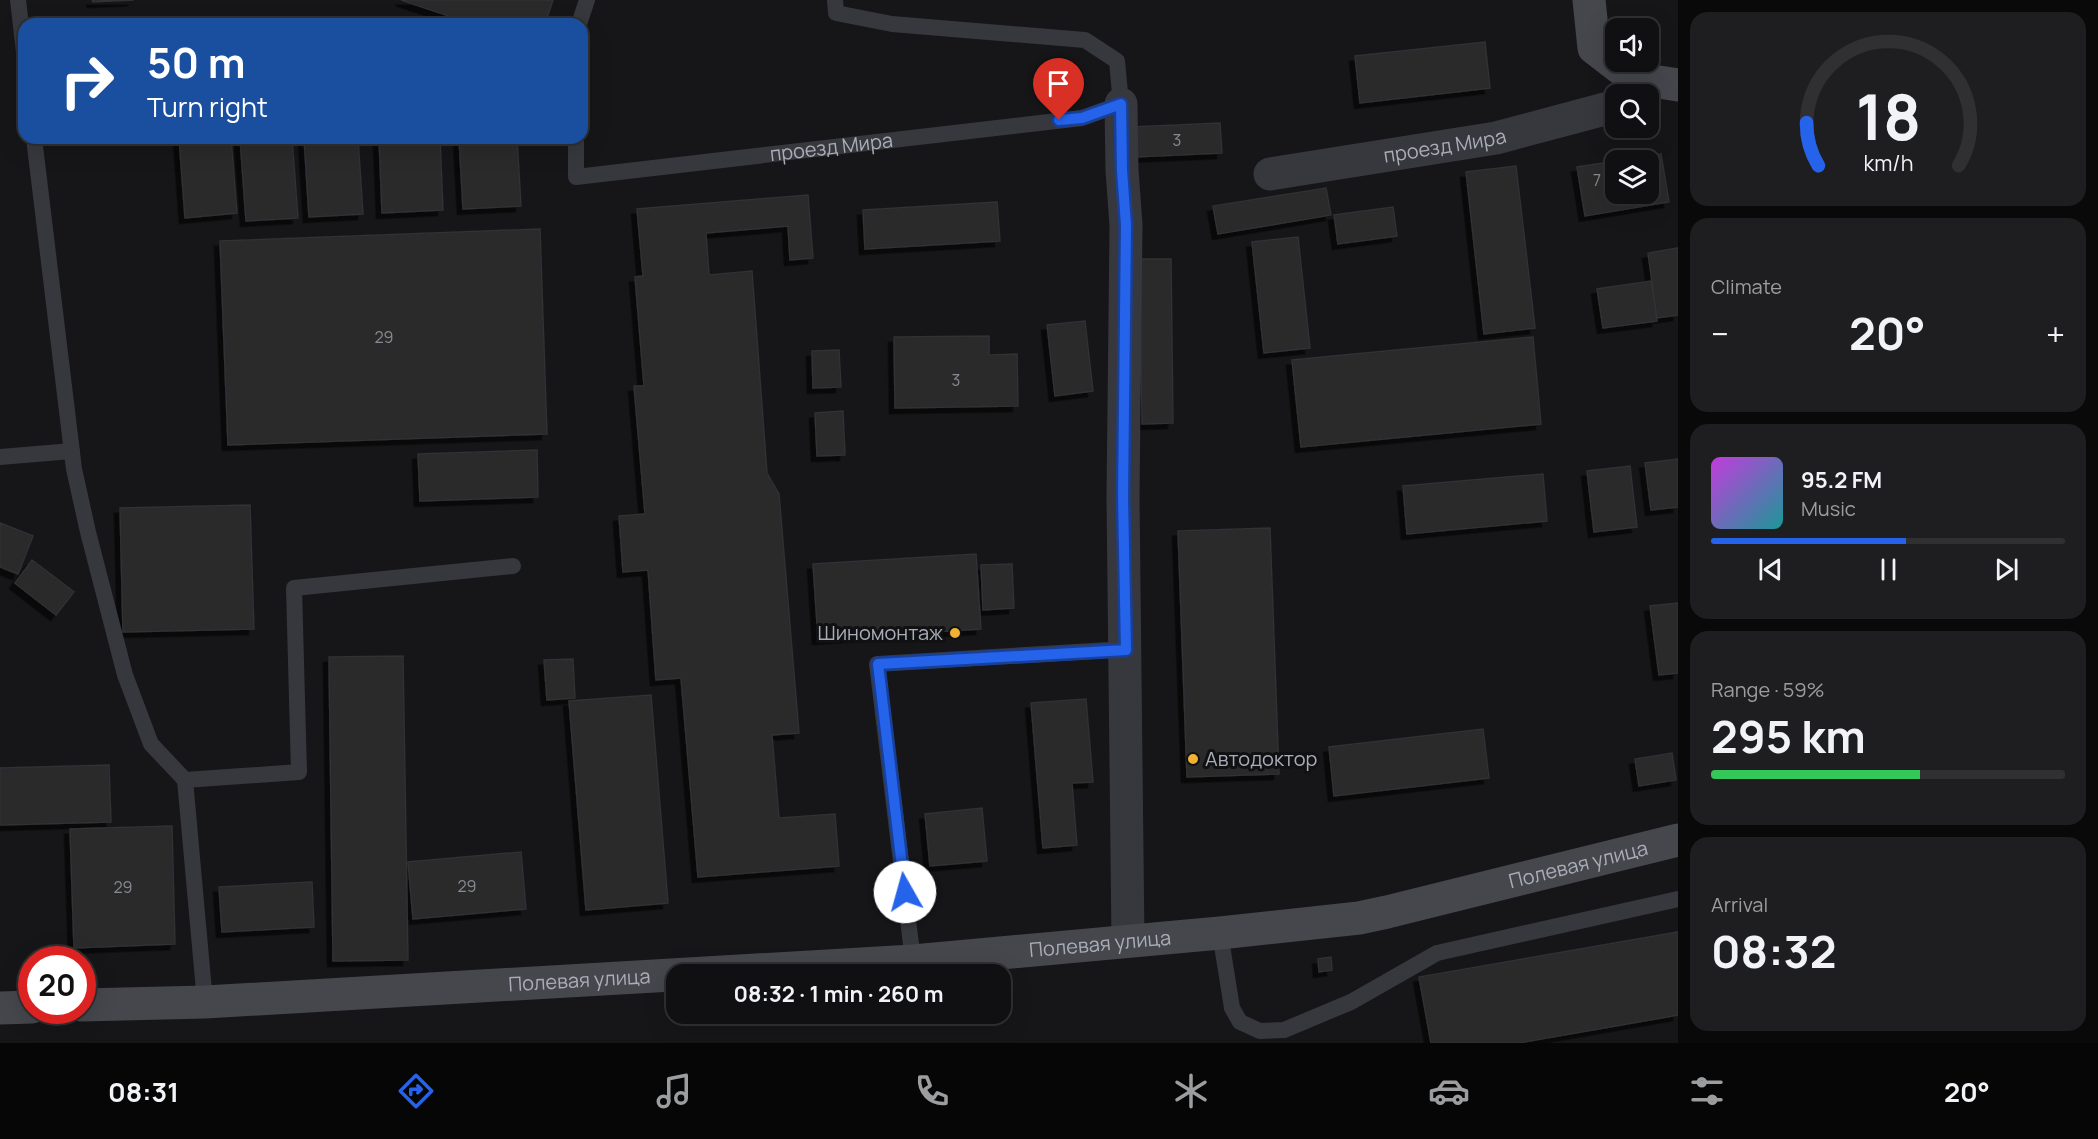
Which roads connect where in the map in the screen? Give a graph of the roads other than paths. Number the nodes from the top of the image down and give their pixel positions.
1 (18, 0) edge
2 (587, 0) edge
3 (835, 0) edge
4 (1589, 0) edge
5 (20, 18) edge
6 (581, 18) edge
7 (1678, 87) edge
8 (1659, 93) edge
9 (1121, 104) junction
10 (1605, 109) edge
11 (35, 144) edge
12 (576, 144) edge
13 (1270, 174) dead end
14 (72, 451) junction
15 (0, 457) edge
16 (513, 566) dead end
17 (1126, 650) junction
18 (185, 780) junction
19 (1678, 840) edge
20 (1678, 899) edge
21 (1220, 933) junction
22 (1128, 941) junction
23 (913, 961) junction
24 (205, 1002) junction
25 (96, 1005) edge
26 (18, 1007) edge
27 (0, 1008) edge

1 - 5 lane
2 - 6 lane
3 - 9 lane
4 - 7 main road
7 - 8 street
9 - 12 lane, проезд Мира
9 - 17 street
10 - 13 street, проезд Мира
11 - 14 lane
14 - 15 lane
14 - 18 lane
16 - 18 lane
17 - 22 street
17 - 23 lane
18 - 24 lane
19 - 21 main road, Полевая улица
20 - 21 lane
21 - 22 main road, Полевая улица
22 - 23 main road, Полевая улица
23 - 24 main road, Полевая улица
24 - 25 main road, Полевая улица
26 - 27 main road

